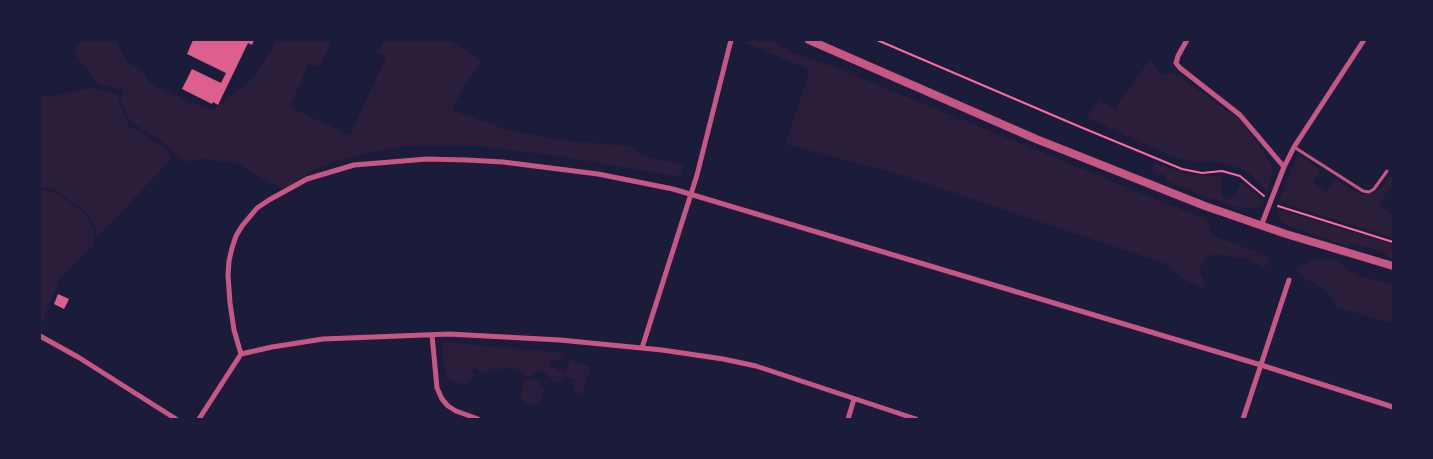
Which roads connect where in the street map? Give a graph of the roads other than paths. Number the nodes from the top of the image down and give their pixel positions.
1 (731, 40) edge
2 (809, 40) edge
3 (1187, 40) edge
4 (1364, 40) edge
5 (1294, 147) junction
6 (1284, 167) junction
7 (1387, 171) dead end
8 (691, 194) junction
9 (1261, 226) junction
10 (1393, 266) edge
11 (1289, 280) dead end
12 (432, 335) junction
13 (40, 336) edge
14 (642, 348) junction
15 (241, 354) junction
16 (1261, 365) junction
17 (854, 399) junction
18 (1393, 407) edge
19 (176, 419) edge
20 (199, 419) edge
21 (478, 419) edge
22 (848, 419) edge
23 (916, 419) edge
24 (1243, 419) edge

1 - 8 street
2 - 9 street
3 - 6 street
4 - 5 street
5 - 6 street
5 - 7 lane
6 - 9 street
8 - 14 street
8 - 15 street
8 - 16 street
9 - 10 street
11 - 16 street
12 - 14 street
12 - 15 street
12 - 21 street
13 - 19 street
14 - 17 street
15 - 20 street
16 - 18 street
16 - 24 street
17 - 22 street
17 - 23 street

